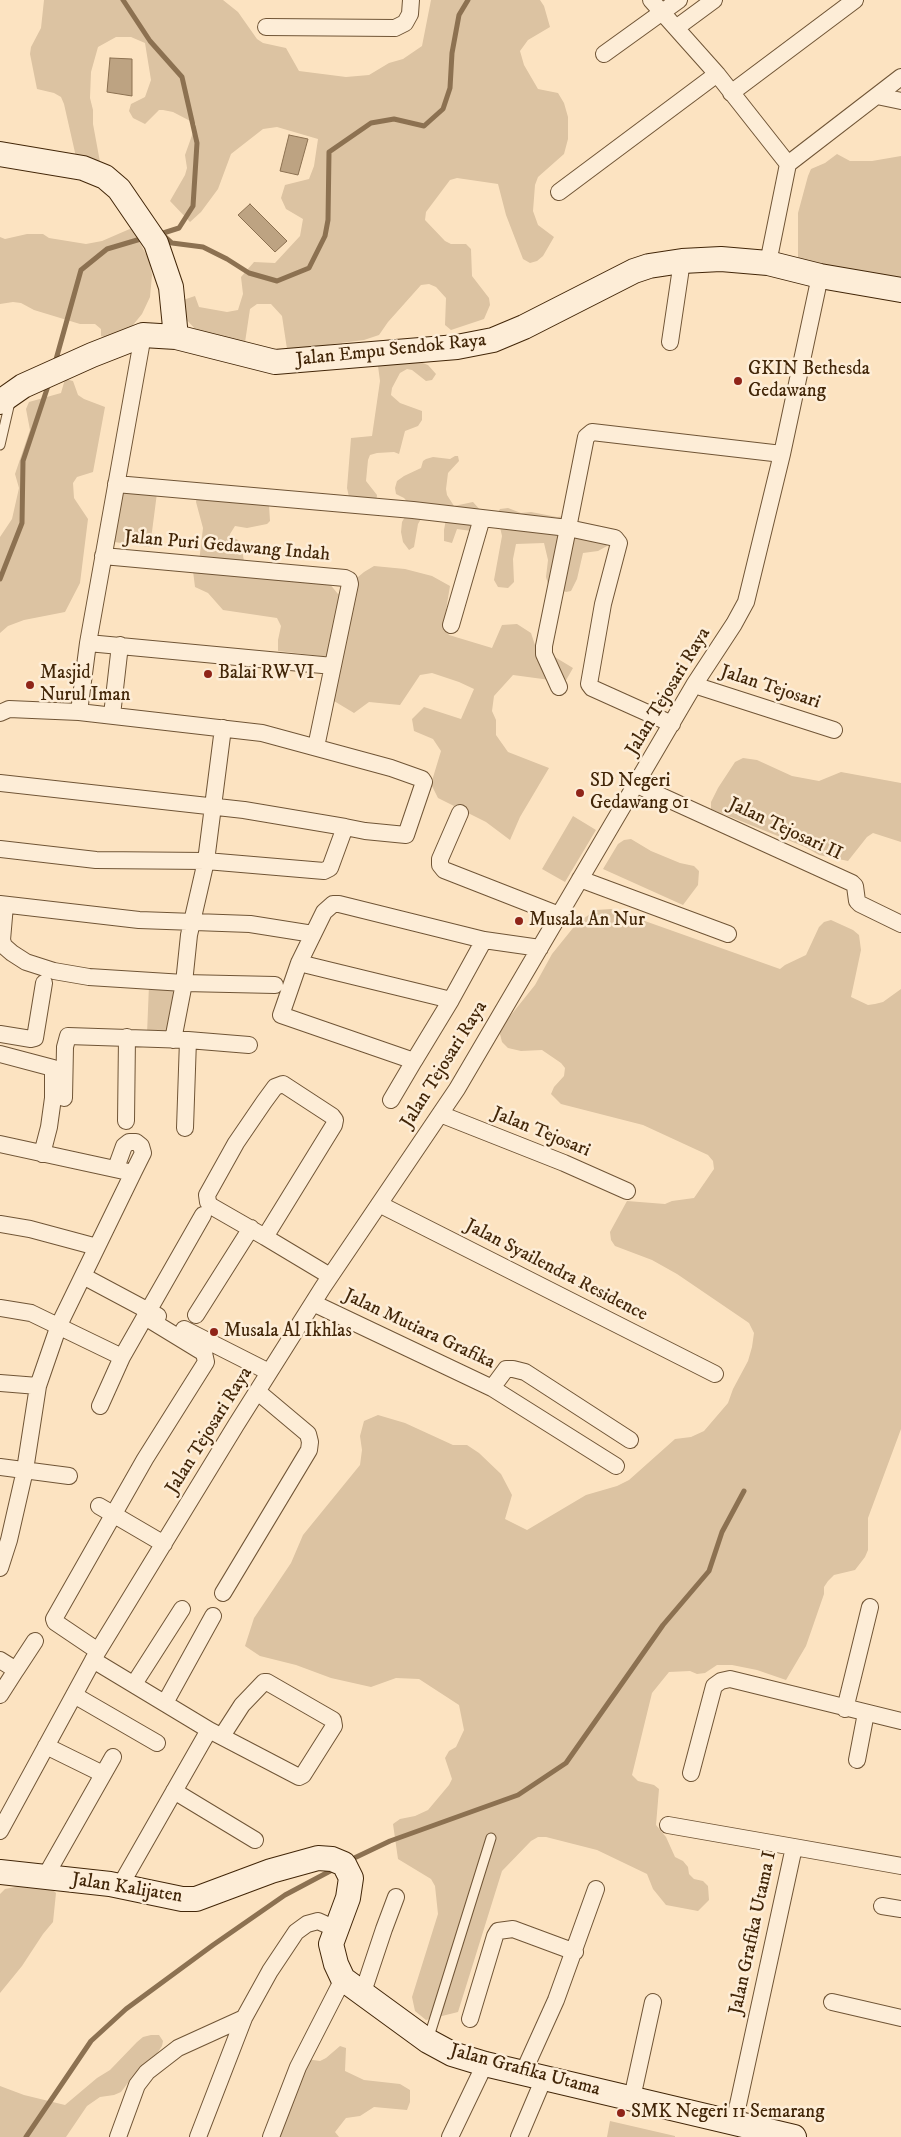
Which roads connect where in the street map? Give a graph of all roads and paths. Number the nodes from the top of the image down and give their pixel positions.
1 (411, 0) edge
2 (651, 0) edge
3 (679, 0) edge
4 (714, 0) edge
5 (855, 0) edge
6 (661, 14) junction
7 (266, 28) dead end
8 (676, 28) junction
9 (604, 54) dead end
10 (716, 74) junction
11 (901, 78) edge
12 (731, 93) junction
13 (877, 96) junction
14 (901, 101) edge
15 (0, 154) edge
16 (788, 164) junction
17 (559, 192) dead end
18 (682, 261) junction
19 (768, 263) junction
20 (820, 276) junction
21 (901, 290) edge
22 (143, 335) junction
23 (176, 337) junction
24 (670, 342) dead end
25 (12, 394) edge
26 (0, 445) edge
27 (782, 454) junction
28 (116, 484) junction
29 (482, 518) junction
30 (568, 528) junction
31 (103, 556) junction
32 (451, 624) dead end
33 (88, 643) junction
34 (120, 645) junction
35 (333, 666) junction
36 (694, 685) junction
37 (559, 687) dead end
38 (79, 712) junction
39 (0, 713) edge
40 (112, 715) junction
41 (672, 724) junction
42 (223, 728) junction
43 (834, 730) dead end
44 (316, 747) junction
45 (0, 783) edge
46 (637, 785) junction
47 (213, 806) junction
48 (460, 813) dead end
49 (345, 827) junction
50 (0, 849) edge
51 (206, 861) junction
52 (580, 879) junction
53 (2, 905) edge
54 (559, 915) junction
55 (192, 922) junction
56 (901, 924) edge
57 (313, 934) junction
58 (728, 934) dead end
59 (484, 940) junction
60 (540, 948) junction
61 (299, 963) junction
62 (44, 983) dead end
63 (184, 983) junction
64 (275, 985) dead end
65 (451, 1000) junction
66 (0, 1034) edge
67 (127, 1037) junction
68 (181, 1040) junction
69 (249, 1045) dead end
70 (0, 1054) edge
71 (414, 1061) junction
72 (64, 1098) dead end
73 (391, 1100) dead end
74 (440, 1114) junction
75 (126, 1121) dead end
76 (185, 1128) dead end
77 (0, 1144) edge
78 (42, 1154) junction
79 (116, 1168) junction
80 (133, 1173) junction
81 (627, 1191) dead end
82 (379, 1204) junction
83 (203, 1215) dead end
84 (0, 1224) edge
85 (258, 1232) junction
86 (97, 1247) junction
87 (83, 1276) junction
88 (330, 1276) junction
89 (313, 1303) junction
90 (0, 1308) edge
91 (147, 1314) junction
92 (196, 1315) dead end
93 (59, 1325) junction
94 (122, 1357) junction
95 (265, 1370) dead end
96 (715, 1374) dead end
97 (0, 1383) edge
98 (38, 1386) junction
99 (492, 1388) junction
100 (258, 1392) junction
101 (100, 1406) dead end
102 (630, 1440) dead end
103 (616, 1466) dead end
104 (0, 1467) edge
105 (25, 1470) junction
106 (69, 1476) dead end
107 (99, 1506) dead end
108 (113, 1516) junction
109 (4, 1540) edge
110 (164, 1544) junction
111 (0, 1568) edge
112 (223, 1593) dead end
113 (870, 1607) dead end
114 (182, 1609) dead end
115 (214, 1616) dead end
116 (35, 1641) dead end
117 (96, 1655) junction
118 (0, 1660) edge
119 (16, 1670) junction
120 (134, 1684) junction
121 (0, 1695) edge
122 (74, 1695) junction
123 (165, 1703) junction
124 (845, 1708) junction
125 (866, 1713) junction
126 (901, 1721) edge
127 (216, 1733) junction
128 (156, 1743) dead end
129 (46, 1746) junction
130 (113, 1757) dead end
131 (857, 1760) dead end
132 (691, 1773) dead end
133 (103, 1774) junction
134 (174, 1791) junction
135 (668, 1825) dead end
136 (0, 1831) edge
137 (492, 1838) dead end
138 (255, 1840) dead end
139 (794, 1847) junction
140 (901, 1866) edge
141 (0, 1872) edge
142 (45, 1877) junction
143 (120, 1886) junction
144 (596, 1889) dead end
145 (396, 1897) dead end
146 (882, 1906) dead end
147 (901, 1909) edge
148 (336, 1929) junction
149 (575, 1952) junction
150 (344, 1979) junction
151 (363, 1992) junction
152 (653, 2002) dead end
153 (832, 2002) dead end
154 (244, 2018) junction
155 (901, 2018) edge
156 (470, 2019) dead end
157 (428, 2041) junction
158 (485, 2064) junction
159 (534, 2075) junction
160 (632, 2098) junction
161 (734, 2123) junction
162 (118, 2137) edge
163 (198, 2137) edge
164 (271, 2137) edge
165 (450, 2137) edge
166 (519, 2137) edge
167 (794, 2137) edge

1 - 7 street
2 - 6 street
3 - 6 street
4 - 8 street
5 - 12 street
6 - 8 street
6 - 9 street
8 - 10 street
10 - 12 street
10 - 17 street
11 - 13 street
12 - 16 street
13 - 14 street
13 - 16 street
15 - 23 street
16 - 19 street
18 - 19 street, Jalan Empu Sendok Raya
18 - 23 street, Jalan Empu Sendok Raya
18 - 24 street
19 - 20 street, Jalan Empu Sendok Raya
20 - 21 street, Jalan Empu Sendok Raya
20 - 27 street, Jalan Tejosari Raya
22 - 23 street, Jalan Empu Sendok Raya
22 - 25 street, Jalan Empu Sendok Raya
22 - 28 street, Jalan Puri Gedawang Indah
25 - 26 lane
27 - 30 street
27 - 36 street, Jalan Tejosari Raya
28 - 29 street
28 - 31 street, Jalan Puri Gedawang Indah
29 - 30 street
29 - 32 street
30 - 37 street
30 - 41 street
31 - 33 street, Jalan Puri Gedawang Indah
31 - 35 street, Jalan Puri Gedawang Indah
33 - 34 street
33 - 38 street, Jalan Puri Gedawang Indah
34 - 35 street
34 - 40 street
35 - 44 street, Jalan Puri Gedawang Indah
36 - 41 street, Jalan Tejosari Raya
36 - 43 street, Jalan Tejosari
38 - 39 street
38 - 40 street
40 - 42 street
41 - 46 street, Jalan Tejosari Raya
42 - 44 street
42 - 47 street
44 - 49 street
45 - 47 street
46 - 52 street, Jalan Tejosari Raya
46 - 56 street, Jalan Tejosari II
47 - 49 street
47 - 51 street
48 - 54 street
49 - 51 street
50 - 51 street
51 - 55 street
52 - 54 street, Jalan Tejosari Raya
52 - 58 street
53 - 55 street
53 - 63 street
54 - 60 street, Jalan Tejosari Raya
55 - 57 street
55 - 63 street
57 - 59 street
57 - 61 street
59 - 60 street
59 - 65 street
60 - 74 street, Jalan Tejosari Raya
61 - 65 street
61 - 71 street
62 - 66 street
63 - 64 street
63 - 68 street
65 - 71 street
67 - 68 street
67 - 72 street
67 - 75 street
68 - 69 street
68 - 76 street
70 - 78 street
71 - 73 street
74 - 81 street, Jalan Tejosari
74 - 82 street, Jalan Tejosari Raya
77 - 78 street
78 - 79 street
79 - 80 street
79 - 80 street
80 - 86 street
82 - 88 street, Jalan Tejosari Raya
82 - 96 street, Jalan Syailendra Residence
83 - 91 street
84 - 86 street
85 - 85 street
85 - 88 street
85 - 92 street
86 - 87 street
87 - 91 street
87 - 93 street
88 - 89 street, Jalan Tejosari Raya
89 - 99 street, Jalan Mutiara Grafika
89 - 100 street, Jalan Tejosari Raya
90 - 93 street
91 - 94 street
91 - 95 street
91 - 108 street
93 - 94 street
93 - 98 street
94 - 101 street
97 - 98 street
98 - 105 street
99 - 102 street, Jalan Mutiara Grafika
99 - 103 street
100 - 110 street, Jalan Tejosari Raya
100 - 112 street
104 - 105 street
105 - 106 street
105 - 109 street
107 - 108 street
108 - 110 street
108 - 117 street
109 - 111 street
110 - 117 street, Jalan Tejosari Raya
113 - 124 street
114 - 120 street
115 - 123 street
116 - 119 street
117 - 120 street
117 - 122 street, Jalan Tejosari Raya
118 - 119 street
119 - 121 street
120 - 123 street
122 - 128 street
122 - 129 street, Jalan Tejosari Raya
123 - 127 street
124 - 125 street
124 - 132 street
125 - 126 street
125 - 131 street
127 - 127 street
127 - 134 street
129 - 133 street
129 - 136 street, Jalan Tejosari Raya
130 - 133 street
133 - 142 street
134 - 138 street
134 - 143 street
135 - 139 street, Jalan Grafika Utama I
137 - 157 lane
139 - 140 street
139 - 161 street, Jalan Grafika Utama I
141 - 142 street, Jalan Kalijaten
142 - 143 street, Jalan Kalijaten
143 - 148 street, Jalan Kalijaten
144 - 149 street
145 - 151 street
146 - 147 street
148 - 150 street
148 - 154 street
149 - 156 street
149 - 159 street
150 - 151 street, Jalan Grafika Utama
150 - 164 street
151 - 157 street, Jalan Grafika Utama
152 - 160 street
153 - 155 street
154 - 162 street
154 - 163 street
157 - 158 street, Jalan Grafika Utama
158 - 159 street, Jalan Grafika Utama
158 - 165 street
159 - 160 street, Jalan Grafika Utama
159 - 166 street
160 - 161 street, Jalan Grafika Utama
161 - 167 street, Jalan Grafika Utama

